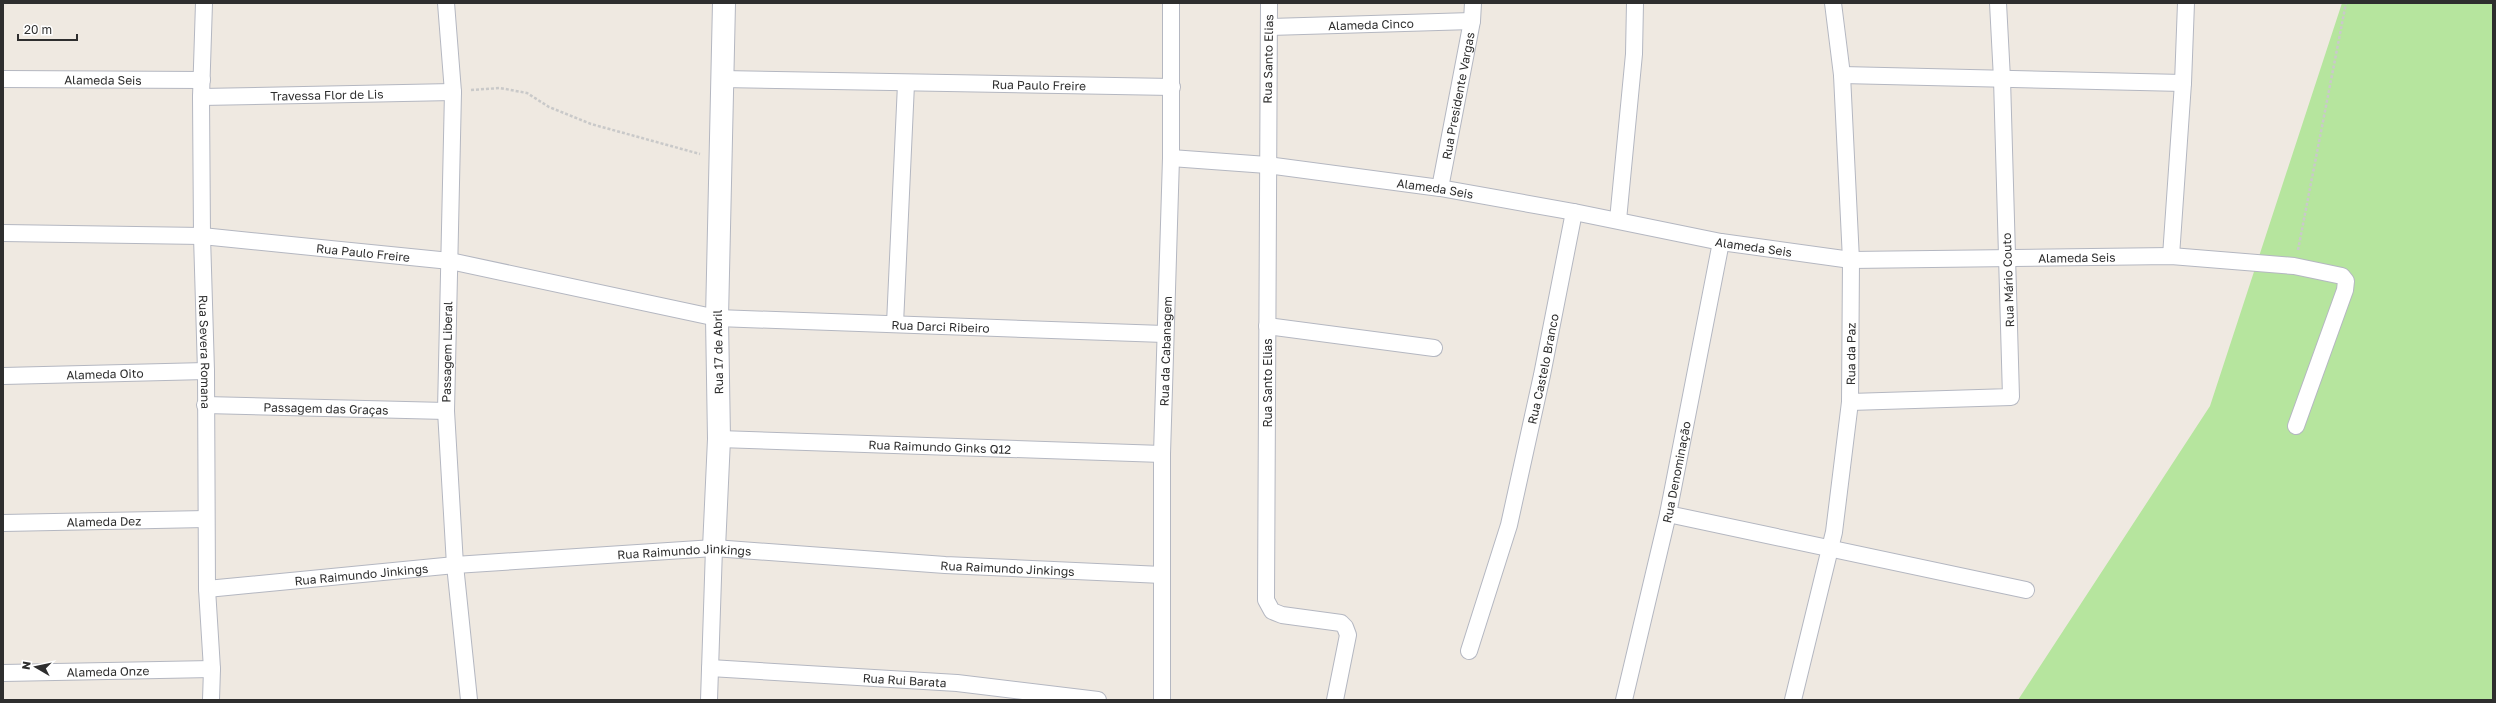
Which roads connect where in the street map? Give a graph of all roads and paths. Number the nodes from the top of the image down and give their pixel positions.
1 (204, 3) edge
2 (446, 3) edge
3 (724, 3) edge
4 (1171, 3) edge
5 (1269, 3) edge
6 (1473, 3) edge
7 (1636, 3) edge
8 (1833, 3) edge
9 (1998, 3) edge
10 (2186, 3) edge
11 (2346, 3) edge
12 (1472, 21) junction
13 (1269, 27) junction
14 (1842, 75) junction
15 (3, 79) edge
16 (2002, 79) junction
17 (202, 80) junction
18 (722, 80) junction
19 (2183, 83) junction
20 (906, 84) junction
21 (1172, 87) junction
22 (453, 92) junction
23 (201, 97) junction
24 (1171, 158) junction
25 (719, 161) junction
26 (1267, 165) junction
27 (1440, 188) junction
28 (1574, 212) junction
29 (1618, 220) junction
30 (3, 233) edge
31 (202, 236) junction
32 (1721, 242) junction
33 (2171, 256) junction
34 (2008, 259) junction
35 (1851, 260) junction
36 (450, 261) junction
37 (2294, 266) junction
38 (717, 318) junction
39 (895, 324) junction
40 (1267, 326) junction
41 (1164, 334) junction
42 (1434, 348) dead end
43 (206, 371) junction
44 (3, 376) edge
45 (1850, 402) junction
46 (205, 405) junction
47 (446, 411) junction
48 (2296, 426) dead end
49 (718, 439) junction
50 (1162, 454) junction
51 (1668, 514) junction
52 (206, 519) junction
53 (3, 523) edge
54 (714, 548) junction
55 (1830, 549) junction
56 (454, 565) junction
57 (1162, 575) junction
58 (207, 589) junction
59 (2026, 590) dead end
60 (1469, 651) dead end
61 (710, 668) junction
62 (212, 669) junction
63 (3, 674) edge
64 (211, 700) edge
65 (469, 700) edge
66 (709, 700) edge
67 (1098, 700) edge
68 (1162, 700) edge
69 (1335, 700) edge
70 (1624, 700) edge
71 (1793, 700) edge

1 - 17 street, Rua Severa Romana
2 - 22 street, Passagem Liberal
3 - 18 street, Rua 17 de Abril
4 - 21 street, Rua da Cabanagem
5 - 13 street, Rua Santo Elias
6 - 12 street, Rua Presidente Vargas
7 - 29 street
8 - 14 street, Rua da Paz
9 - 16 street, Rua Mário Couto
10 - 19 street
11 - 37 path
12 - 13 street, Alameda Cinco
12 - 27 street, Rua Presidente Vargas
13 - 26 street, Rua Santo Elias
14 - 16 street
14 - 35 street, Rua da Paz
15 - 17 street, Alameda Seis
16 - 19 street
16 - 34 street, Rua Mário Couto
17 - 23 street, Rua Severa Romana
18 - 20 street, Rua Paulo Freire
18 - 25 street, Rua 17 de Abril
19 - 33 street
20 - 21 street, Rua Paulo Freire
20 - 39 street
21 - 24 street, Rua da Cabanagem
22 - 23 street, Travessa Flor de Lis
22 - 25 path
22 - 36 street, Passagem Liberal
23 - 31 street, Rua Severa Romana
24 - 26 street, Alameda Seis
24 - 41 street, Rua da Cabanagem
25 - 38 street, Rua 17 de Abril
26 - 27 street, Alameda Seis
26 - 40 street, Rua Santo Elias
27 - 28 street, Alameda Seis
28 - 29 street, Alameda Seis
28 - 60 street, Rua Castelo Branco
29 - 32 street, Alameda Seis
30 - 31 street, Rua Paulo Freire
31 - 36 street, Rua Paulo Freire
31 - 43 street, Rua Severa Romana
32 - 35 street, Alameda Seis
32 - 51 street, Rua Denominação
33 - 34 street, Alameda Seis
33 - 37 street, Alameda Seis
34 - 35 street, Alameda Seis
34 - 45 street, Rua Mário Couto
35 - 45 street, Rua da Paz
36 - 38 street, Rua Paulo Freire
36 - 47 street, Passagem Liberal
37 - 48 street, Alameda Seis
38 - 39 street, Rua Darci Ribeiro
38 - 49 street, Rua 17 de Abril
39 - 41 street, Rua Darci Ribeiro
40 - 42 street
40 - 69 street, Rua Santo Elias
41 - 50 street, Rua da Cabanagem
43 - 44 street, Alameda Oito
43 - 46 street, Rua Severa Romana
45 - 55 street, Rua da Paz
46 - 47 street, Passagem das Graças
46 - 52 street, Rua Severa Romana
47 - 56 street, Passagem Liberal
49 - 50 street, Rua Raimundo Ginks Q12
49 - 54 street, Rua 17 de Abril
50 - 57 street, Rua da Cabanagem
51 - 55 street
51 - 70 street, Rua Denominação
52 - 53 street, Alameda Dez
52 - 58 street, Rua Severa Romana
54 - 56 street, Rua Raimundo Jinkings
54 - 57 street, Rua Raimundo Jinkings
54 - 61 street, Rua 17 de Abril
55 - 59 street
55 - 71 street, Rua da Paz
56 - 58 street, Rua Raimundo Jinkings
56 - 65 street, Passagem Liberal
57 - 68 street, Rua da Cabanagem
58 - 62 street, Rua Severa Romana
61 - 66 street, Rua 17 de Abril
61 - 67 street, Rua Rui Barata
62 - 63 street, Alameda Onze
62 - 64 street, Rua Severa Romana

